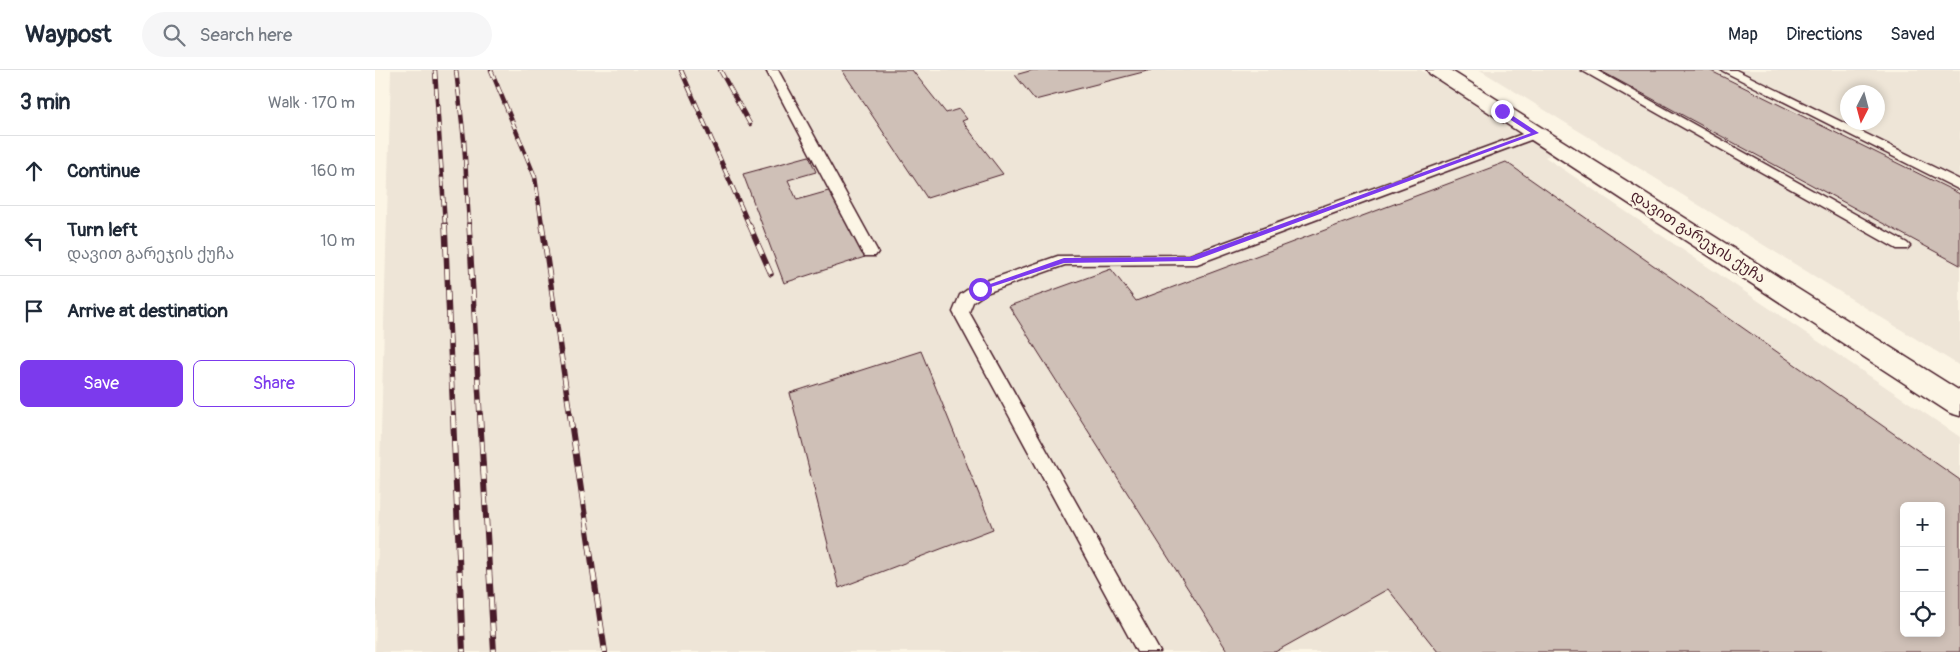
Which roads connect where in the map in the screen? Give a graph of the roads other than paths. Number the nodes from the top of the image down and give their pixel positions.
1 (772, 70) edge
2 (1437, 70) edge
3 (1587, 70) edge
4 (1727, 70) edge
5 (1536, 133) junction
6 (1960, 186) edge
7 (1902, 246) dead end
8 (870, 252) dead end
9 (1960, 405) edge
10 (1149, 652) edge

1 - 8 lane
2 - 5 street, დავით გარეჯის ქუჩა
3 - 7 lane
4 - 6 lane
5 - 9 street, დავით გარეჯის ქუჩა
5 - 10 lane

